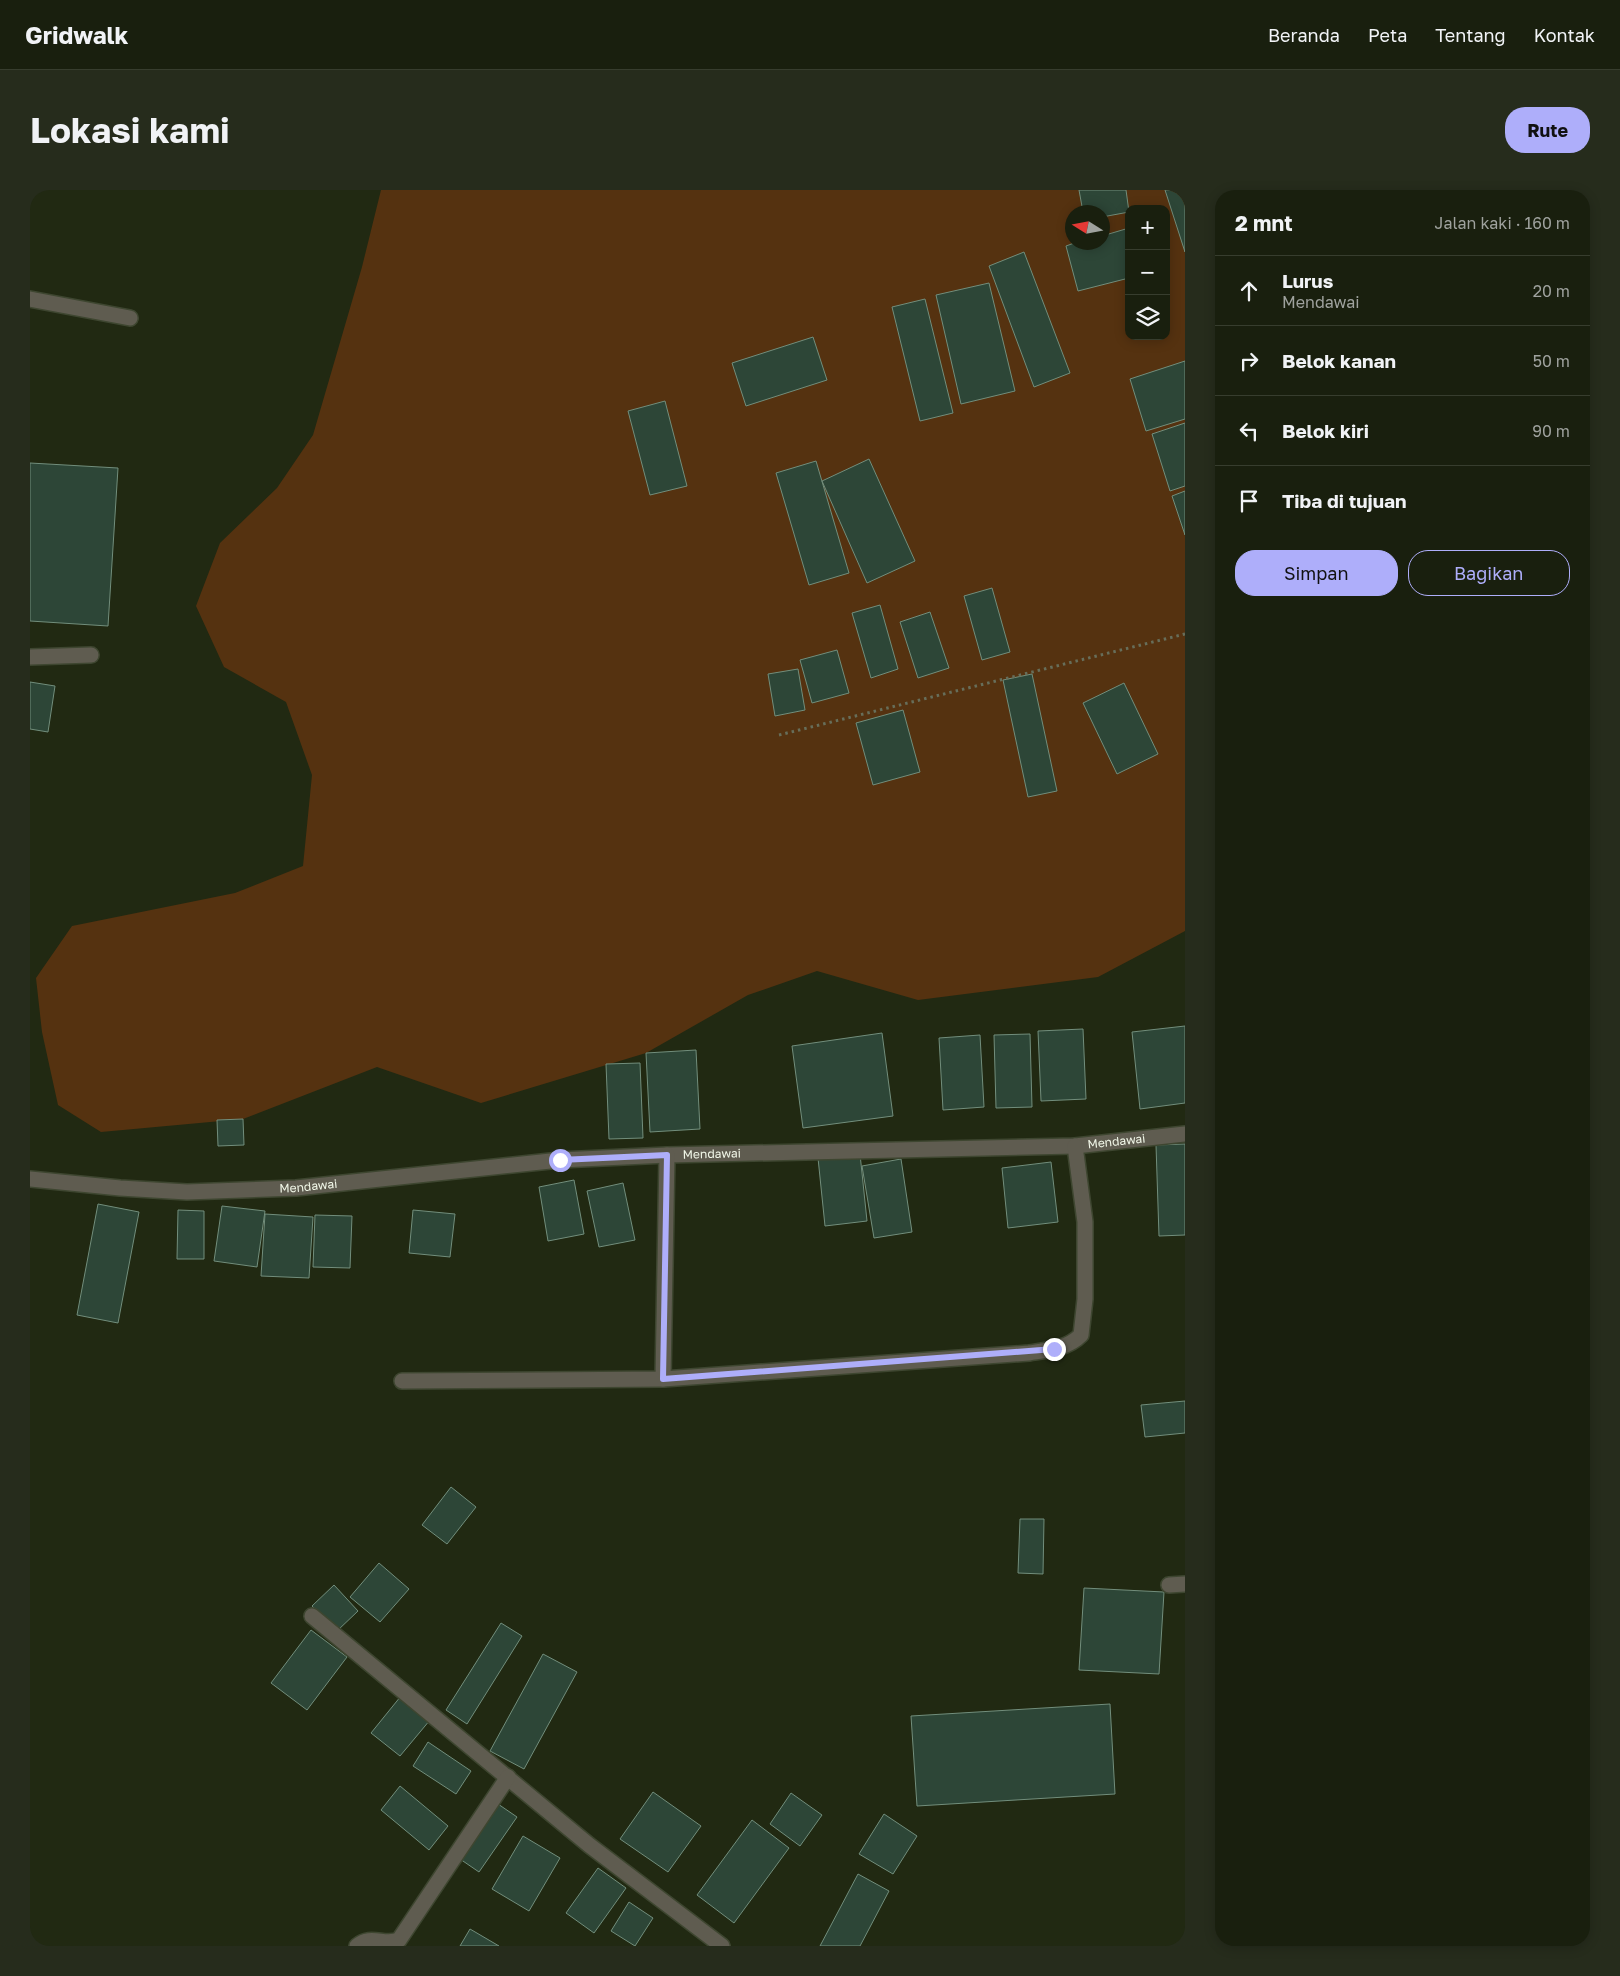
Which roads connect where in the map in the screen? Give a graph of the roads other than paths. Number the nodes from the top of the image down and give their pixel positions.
1 (30, 299) edge
2 (130, 318) dead end
3 (90, 656) dead end
4 (30, 657) edge
5 (1185, 1134) edge
6 (1075, 1146) junction
7 (667, 1155) junction
8 (30, 1179) edge
9 (663, 1379) junction
10 (402, 1381) dead end
11 (1185, 1584) edge
12 (1169, 1585) dead end
13 (312, 1616) dead end
14 (508, 1777) junction
15 (357, 1946) edge
16 (722, 1946) edge

1 - 2 street
3 - 4 street
5 - 6 street, Mendawai
6 - 7 street, Mendawai
6 - 9 street
7 - 8 street, Mendawai
7 - 9 street
9 - 10 street
11 - 12 street
13 - 14 street
14 - 15 street
14 - 16 street

